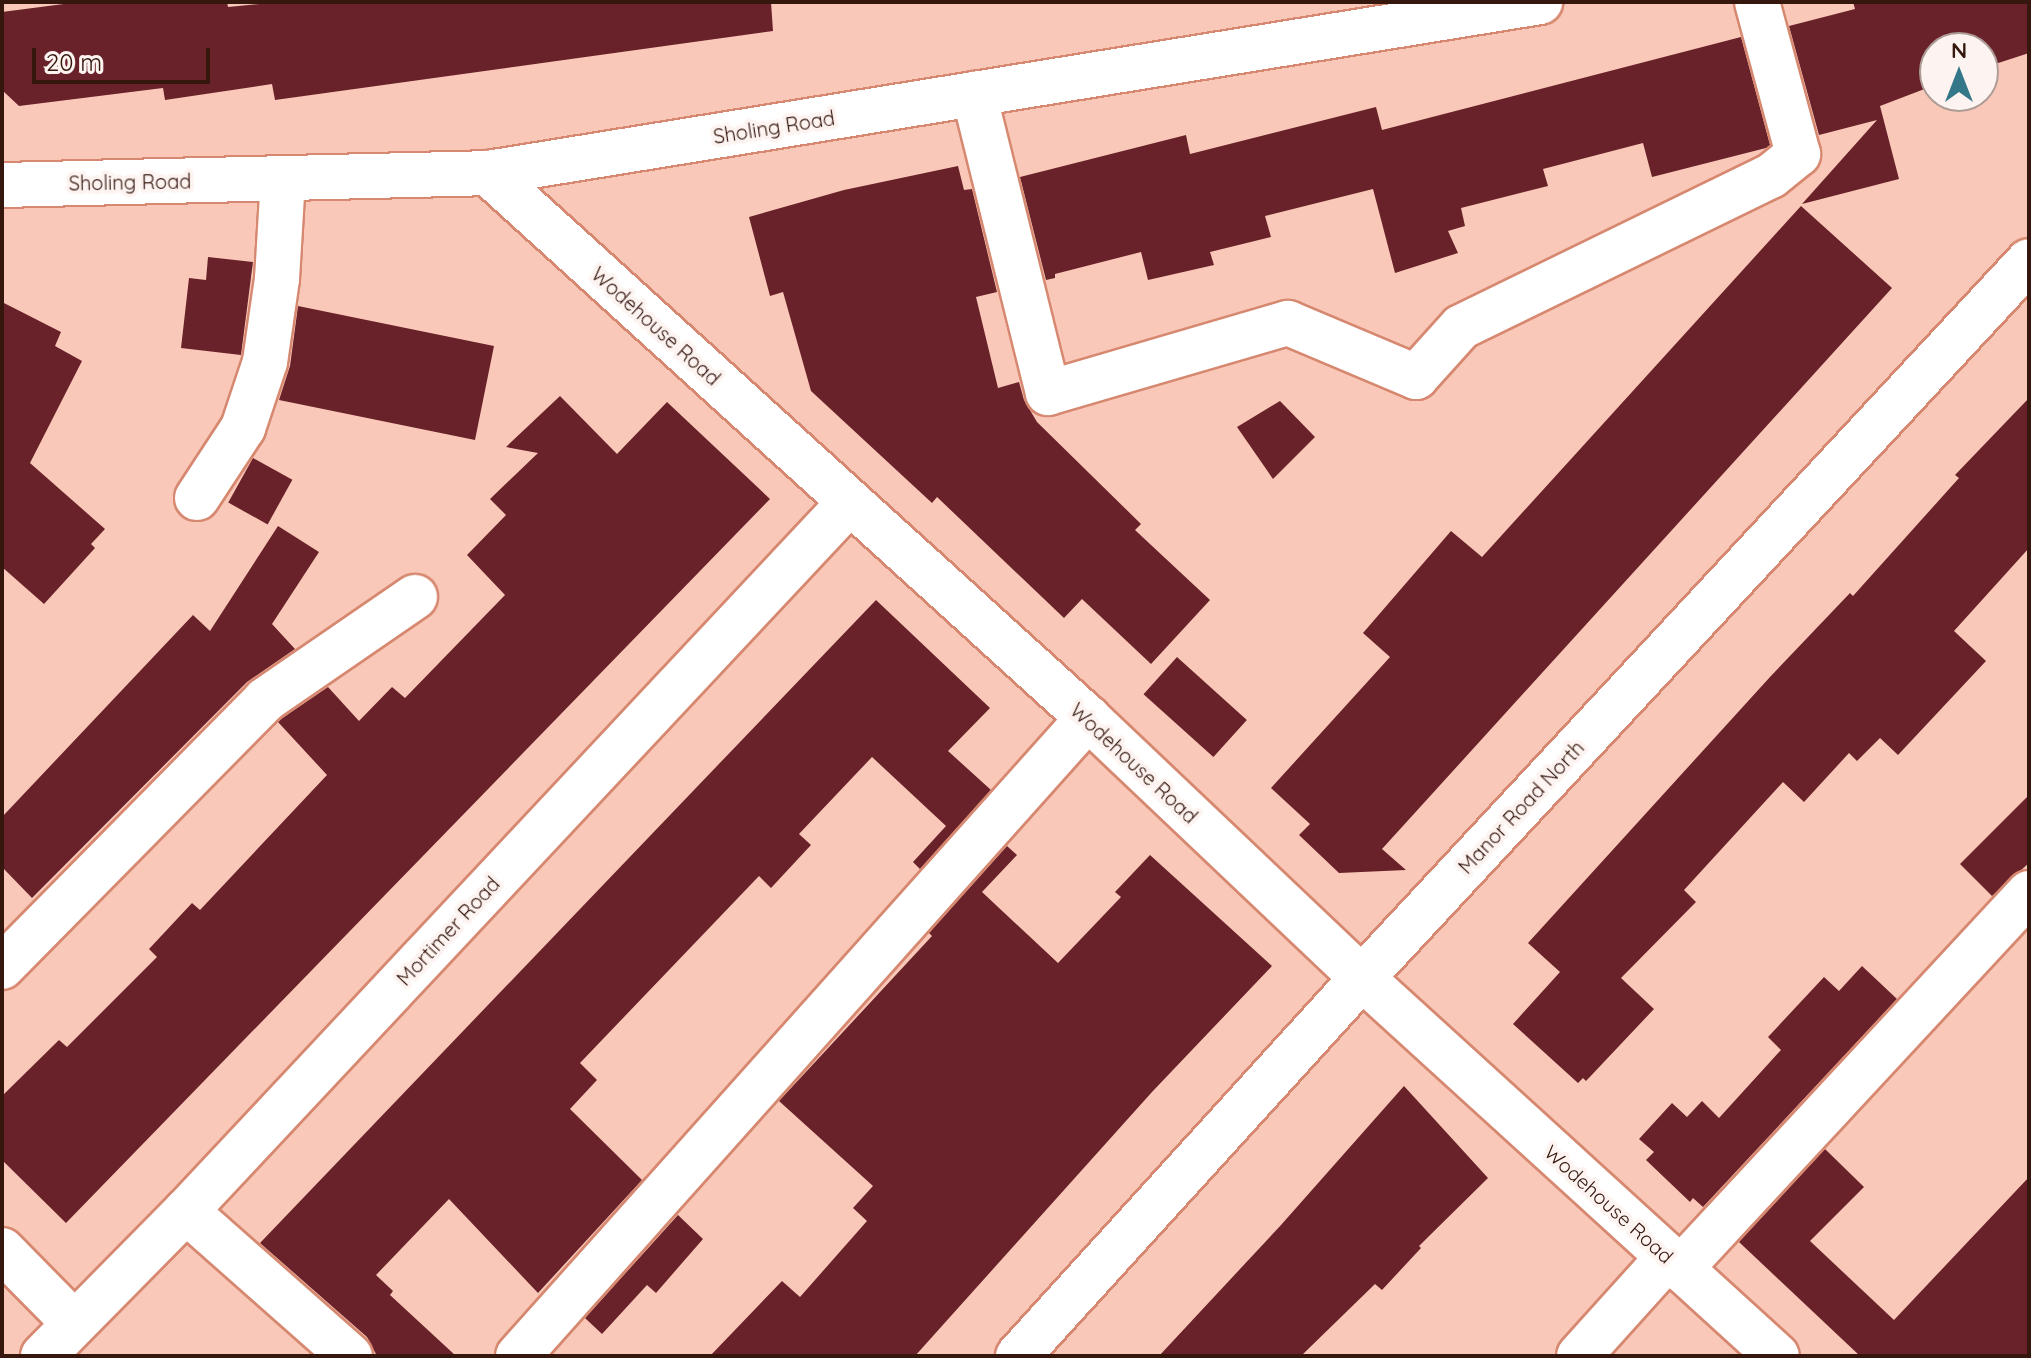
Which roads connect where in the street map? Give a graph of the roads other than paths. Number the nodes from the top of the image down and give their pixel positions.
1 (1540, 2) edge
2 (1757, 2) edge
3 (974, 94) junction
4 (488, 173) junction
5 (283, 178) junction
6 (2, 185) edge
7 (2029, 261) edge
8 (197, 498) dead end
9 (850, 502) junction
10 (415, 597) dead end
11 (1088, 718) junction
12 (2029, 893) edge
13 (2, 967) edge
14 (1362, 978) junction
15 (186, 1211) junction
16 (2, 1250) edge
17 (1674, 1263) junction
18 (74, 1323) junction
19 (43, 1356) edge
20 (350, 1356) edge
21 (518, 1356) edge
22 (1018, 1356) edge
23 (1579, 1356) edge
24 (1777, 1356) edge

1 - 3 street, Sholing Road
2 - 3 street
3 - 4 street, Sholing Road
4 - 5 street, Sholing Road
4 - 9 street, Wodehouse Road
5 - 6 street, Sholing Road
5 - 8 street
7 - 14 street, Manor Road North
9 - 11 street, Wodehouse Road
9 - 15 street, Mortimer Road
10 - 13 street
11 - 14 street, Wodehouse Road
11 - 21 street
12 - 17 street
14 - 17 street, Wodehouse Road
14 - 22 street, Manor Road North
15 - 18 street, Mortimer Road
15 - 20 street
16 - 18 street
17 - 23 street
17 - 24 street, Wodehouse Road
18 - 19 street, Mortimer Road

